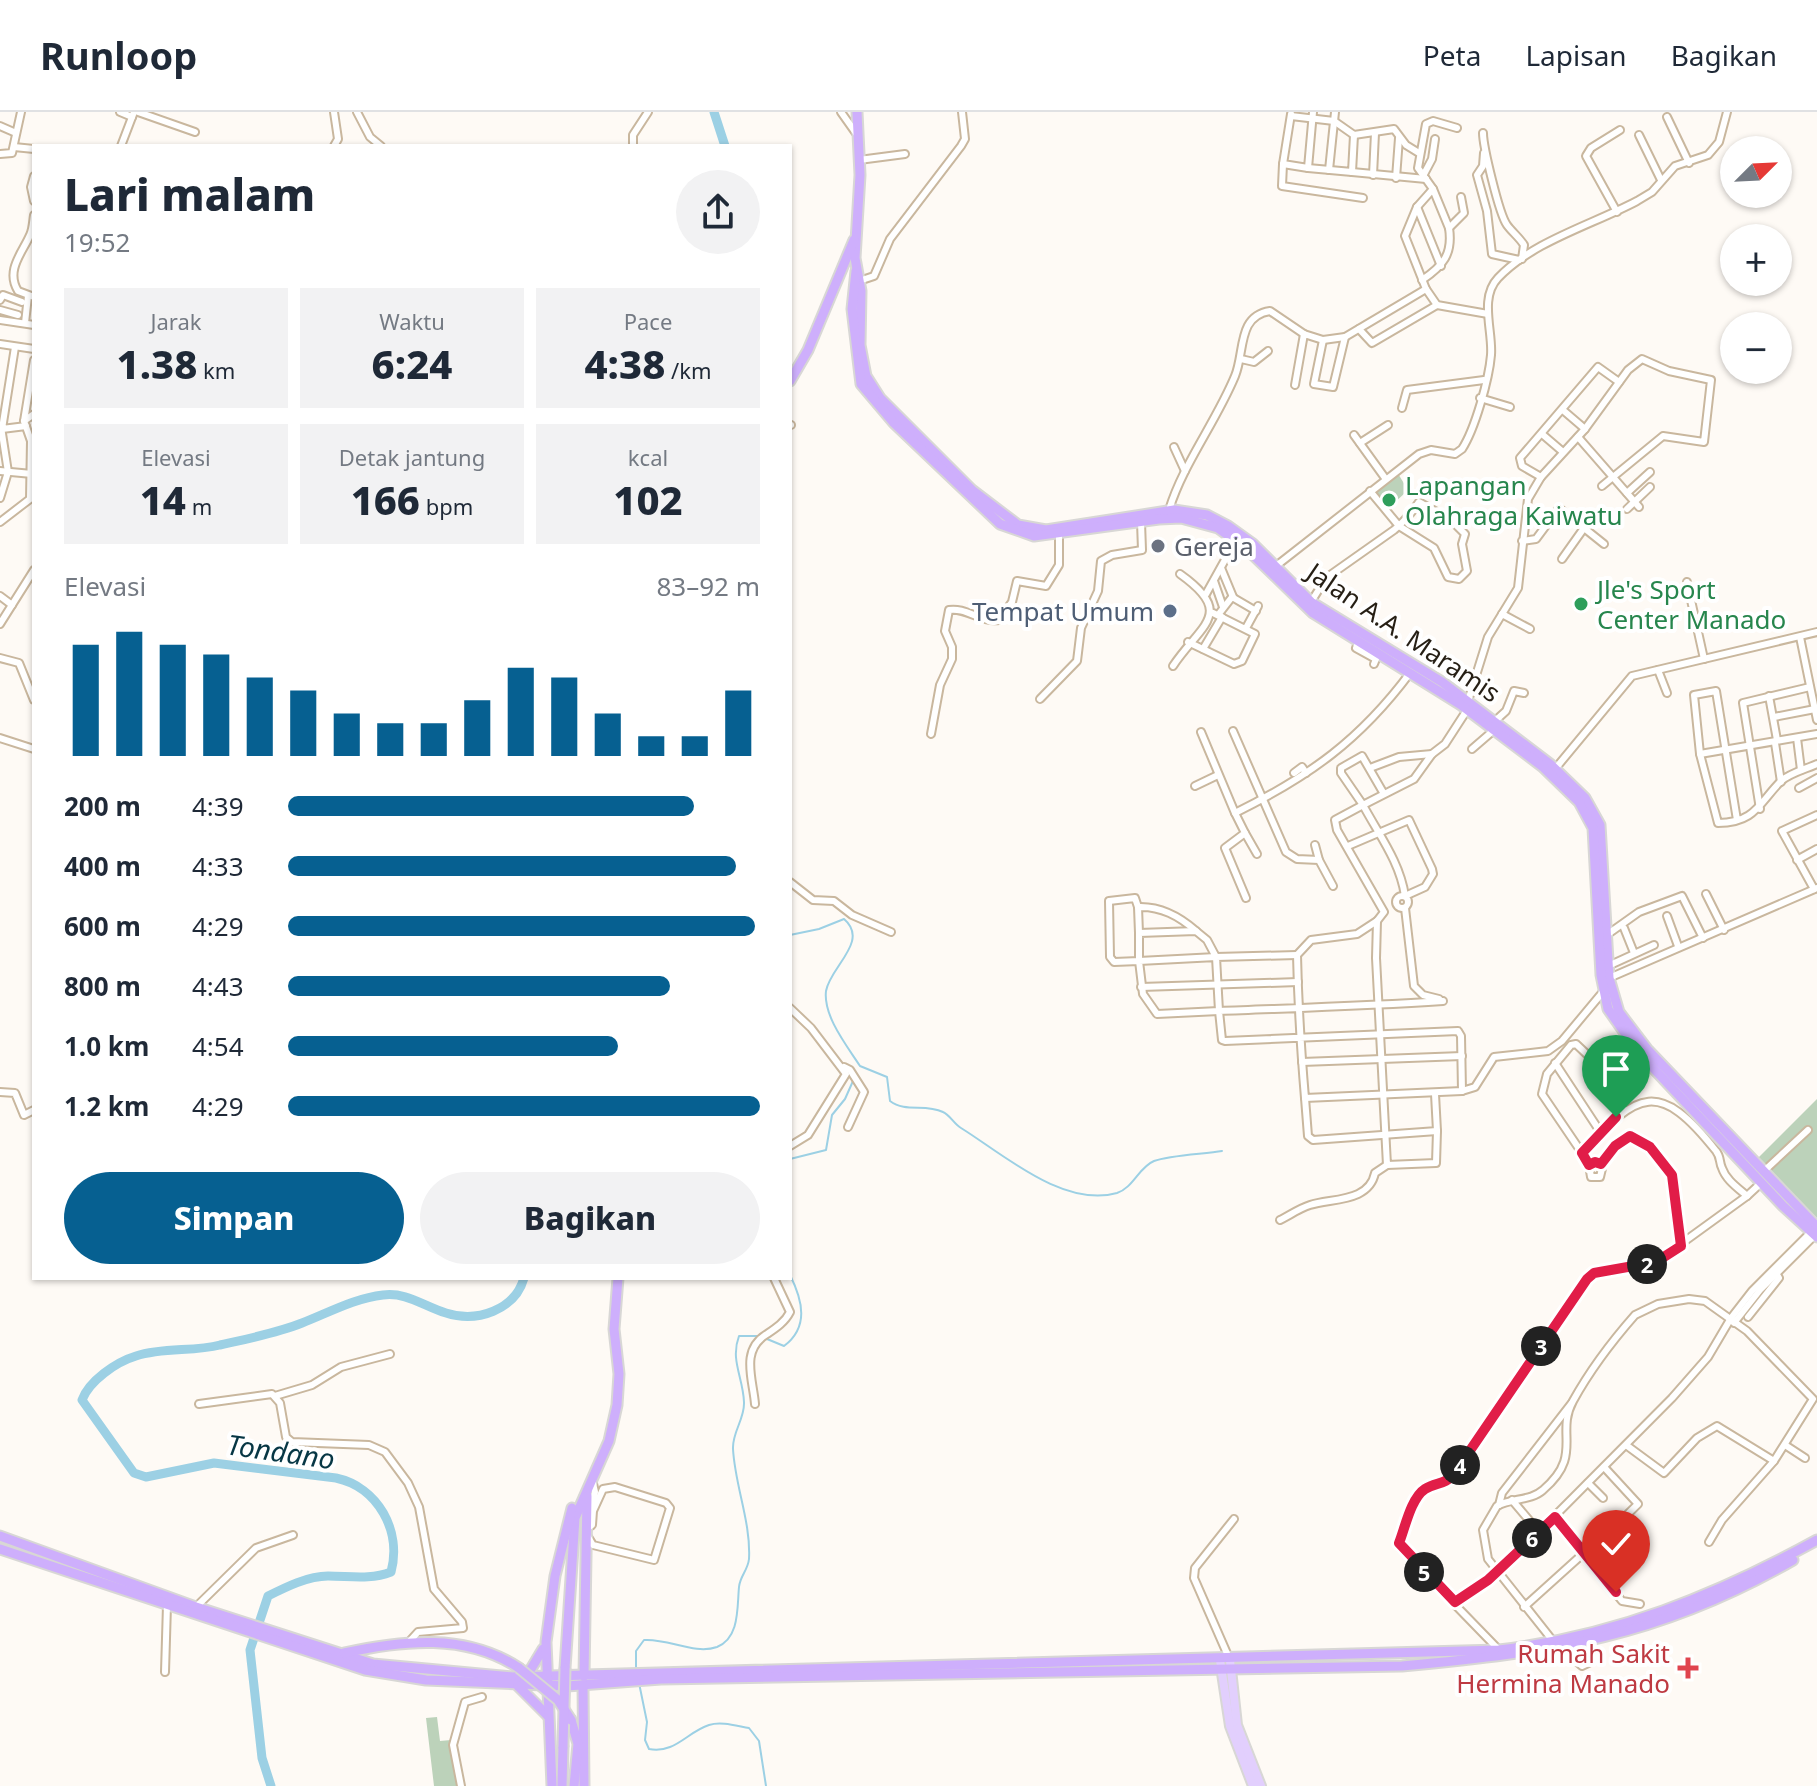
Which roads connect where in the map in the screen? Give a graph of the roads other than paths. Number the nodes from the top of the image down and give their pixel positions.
1 (21, 112) edge
2 (120, 112) edge
3 (334, 112) edge
4 (357, 112) edge
5 (648, 112) edge
6 (841, 112) edge
7 (857, 112) edge
8 (962, 112) edge
9 (1335, 112) edge
10 (1727, 112) edge
11 (135, 114) edge
12 (1291, 114) edge
13 (1312, 115) edge
14 (1667, 117) dead end
15 (1334, 121) junction
16 (0, 126) edge
17 (1457, 128) dead end
18 (1620, 130) dead end
19 (195, 132) dead end
20 (16, 133) junction
21 (1375, 133) junction
22 (1483, 133) dead end
23 (1354, 135) junction
24 (1639, 135) dead end
25 (858, 136) junction
26 (1400, 137) junction
27 (1435, 139) dead end
28 (122, 144) edge
29 (335, 144) edge
30 (379, 144) edge
31 (633, 144) edge
32 (14, 147) junction
33 (32, 149) edge
34 (1419, 153) junction
35 (1484, 153) junction
36 (0, 154) edge
37 (905, 154) dead end
38 (859, 160) junction
39 (1689, 163) junction
40 (1283, 164) junction
41 (1308, 168) junction
42 (1329, 170) junction
43 (1352, 172) junction
44 (1373, 175) junction
45 (1396, 178) junction
46 (1425, 178) junction
47 (1661, 180) junction
48 (1433, 189) junction
49 (1461, 197) dead end
50 (1363, 198) dead end
51 (1417, 207) junction
52 (1617, 212) junction
53 (1449, 228) junction
54 (856, 237) junction
55 (32, 238) edge
56 (1520, 259) junction
57 (1441, 266) junction
58 (838, 272) junction
59 (856, 279) junction
60 (1422, 280) junction
61 (1426, 289) junction
62 (31, 296) edge
63 (0, 300) edge
64 (22, 302) dead end
65 (1437, 305) junction
66 (0, 310) edge
67 (1488, 314) junction
68 (18, 315) dead end
69 (0, 320) edge
70 (25, 323) junction
71 (32, 325) edge
72 (1359, 329) junction
73 (1304, 334) junction
74 (1345, 337) junction
75 (1323, 340) junction
76 (0, 344) edge
77 (15, 347) junction
78 (32, 349) edge
79 (1268, 351) dead end
80 (1241, 359) junction
81 (32, 374) edge
82 (792, 378) edge
83 (1484, 380) junction
84 (1619, 382) junction
85 (1314, 384) junction
86 (1480, 398) junction
87 (1510, 407) dead end
88 (1402, 408) dead end
89 (1564, 411) junction
90 (32, 416) edge
91 (25, 424) junction
92 (1388, 425) dead end
93 (1, 427) edge
94 (904, 428) junction
95 (1585, 429) junction
96 (1542, 434) junction
97 (1354, 435) dead end
98 (1578, 437) junction
99 (1360, 443) junction
100 (1174, 447) dead end
101 (1563, 452) junction
102 (32, 458) edge
103 (4, 471) edge
104 (1185, 471) junction
105 (1650, 472) dead end
106 (32, 474) edge
107 (1541, 477) junction
108 (1612, 477) junction
109 (1385, 478) junction
110 (32, 479) edge
111 (1602, 486) dead end
112 (1650, 487) dead end
113 (1370, 491) junction
114 (1627, 493) junction
115 (0, 498) edge
116 (1637, 504) junction
117 (1627, 509) dead end
118 (1169, 510) junction
119 (0, 522) edge
120 (1141, 522) junction
121 (1399, 526) junction
122 (1584, 528) junction
123 (1059, 535) junction
124 (1236, 540) junction
125 (1522, 541) junction
126 (1604, 544) dead end
127 (1562, 559) dead end
128 (1276, 566) junction
129 (1221, 568) junction
130 (32, 573) edge
131 (1180, 574) dead end
132 (1007, 577) dead end
133 (1017, 581) junction
134 (1214, 581) junction
135 (1687, 582) dead end
136 (1206, 594) junction
137 (0, 596) edge
138 (1233, 597) junction
139 (1311, 602) junction
140 (12, 605) junction
141 (1223, 607) junction
142 (1313, 613) junction
143 (1502, 614) junction
144 (1217, 615) junction
145 (1306, 622) dead end
146 (0, 624) edge
147 (1246, 628) junction
148 (1530, 629) dead end
149 (1817, 632) edge
150 (1357, 636) junction
151 (1800, 637) junction
152 (1188, 642) junction
153 (1203, 649) junction
154 (0, 658) edge
155 (1704, 659) junction
156 (1374, 664) dead end
157 (1173, 666) dead end
158 (1658, 670) junction
159 (1410, 673) junction
160 (1812, 689) edge
161 (1524, 693) dead end
162 (1667, 693) dead end
163 (32, 695) edge
164 (1769, 696) junction
165 (1040, 699) dead end
166 (1468, 705) junction
167 (1815, 709) edge
168 (1774, 717) junction
169 (1817, 720) edge
170 (1494, 726) junction
171 (1233, 731) dead end
172 (1201, 732) dead end
173 (931, 734) dead end
174 (1817, 734) edge
175 (0, 738) edge
176 (1797, 738) junction
177 (1776, 742) junction
178 (32, 748) edge
179 (1748, 748) junction
180 (1472, 749) dead end
181 (1724, 751) junction
182 (1432, 754) junction
183 (1700, 754) junction
184 (1817, 764) edge
185 (1303, 767) junction
186 (1370, 768) junction
187 (1555, 769) junction
188 (1801, 770) junction
189 (1294, 773) dead end
190 (1218, 775) junction
191 (1817, 778) edge
192 (1781, 782) junction
193 (1195, 786) dead end
194 (1799, 788) dead end
195 (1384, 794) junction
196 (1263, 799) junction
197 (1363, 805) junction
198 (1760, 809) junction
199 (1235, 813) junction
200 (1817, 815) edge
201 (1737, 820) junction
202 (1378, 832) junction
203 (1245, 833) junction
204 (1315, 845) dead end
205 (1348, 846) junction
206 (1817, 849) edge
207 (1257, 854) dead end
208 (1319, 860) junction
209 (1797, 860) junction
210 (792, 884) edge
211 (1333, 886) dead end
212 (1816, 889) edge
213 (1706, 894) dead end
214 (1405, 896) junction
215 (1246, 898) dead end
216 (1395, 901) junction
217 (1138, 907) junction
218 (1405, 908) junction
219 (1384, 912) junction
220 (1667, 916) dead end
221 (1177, 917) junction
222 (1377, 921) junction
223 (1624, 928) dead end
224 (1724, 930) junction
225 (1196, 931) junction
226 (891, 932) dead end
227 (1178, 932) junction
228 (1139, 933) junction
229 (1608, 934) junction
230 (1703, 938) junction
231 (1654, 945) dead end
232 (1678, 946) junction
233 (1634, 953) junction
234 (1297, 955) junction
235 (1216, 957) junction
236 (1139, 961) junction
237 (1608, 966) junction
238 (1609, 978) junction
239 (1298, 982) junction
240 (1218, 984) junction
241 (1141, 987) junction
242 (1602, 993) junction
243 (1380, 1005) junction
244 (1299, 1008) junction
245 (792, 1010) edge
246 (1219, 1011) junction
247 (1381, 1034) junction
248 (1300, 1037) junction
249 (1462, 1056) junction
250 (1382, 1059) junction
251 (1302, 1062) junction
252 (1555, 1063) junction
253 (840, 1065) junction
254 (1462, 1091) junction
255 (3, 1094) edge
256 (1435, 1094) junction
257 (1383, 1095) junction
258 (1305, 1098) junction
259 (1624, 1110) junction
260 (32, 1111) edge
261 (848, 1127) dead end
262 (1808, 1130) dead end
263 (1437, 1131) junction
264 (1601, 1133) junction
265 (1385, 1134) junction
266 (1717, 1143) junction
267 (792, 1145) edge
268 (1582, 1153) junction
269 (1601, 1164) junction
270 (1387, 1165) junction
271 (1589, 1165) junction
272 (1762, 1178) junction
273 (1747, 1196) junction
274 (1280, 1220) dead end
275 (1815, 1231) edge
276 (1681, 1246) junction
277 (1776, 1273) junction
278 (618, 1280) edge
279 (775, 1280) edge
280 (1748, 1317) dead end
281 (1733, 1320) junction
282 (390, 1354) dead end
283 (275, 1396) junction
284 (1573, 1401) junction
285 (199, 1404) dead end
286 (755, 1404) dead end
287 (1626, 1445) junction
288 (1785, 1445) junction
289 (1805, 1458) dead end
290 (1774, 1461) junction
291 (1604, 1467) junction
292 (1588, 1483) junction
293 (589, 1485) junction
294 (1603, 1498) dead end
295 (1512, 1500) junction
296 (1499, 1505) junction
297 (1555, 1517) junction
298 (1234, 1519) dead end
299 (589, 1527) junction
300 (1539, 1532) junction
301 (293, 1535) dead end
302 (0, 1536) edge
303 (1709, 1542) dead end
304 (1817, 1543) edge
305 (0, 1549) edge
306 (1586, 1553) junction
307 (1498, 1570) junction
308 (1455, 1602) junction
309 (1640, 1604) dead end
310 (167, 1605) junction
311 (196, 1607) junction
312 (1524, 1607) junction
313 (223, 1619) junction
314 (546, 1642) junction
315 (408, 1643) junction
316 (1556, 1644) junction
317 (303, 1647) junction
318 (1499, 1650) junction
319 (340, 1654) junction
320 (1597, 1659) dead end
321 (1225, 1665) junction
322 (165, 1672) dead end
323 (515, 1681) junction
324 (546, 1681) junction
325 (584, 1681) junction
326 (482, 1697) dead end
327 (548, 1718) junction
328 (461, 1786) edge
329 (552, 1786) edge
330 (562, 1786) edge
331 (574, 1786) edge
332 (584, 1786) edge
333 (1253, 1786) edge
334 (1261, 1786) edge

1 - 20 street
2 - 11 street
3 - 29 street
4 - 30 street
5 - 31 street
6 - 25 street
7 - 25 highway
8 - 59 street
9 - 15 street
10 - 39 street
11 - 19 street
11 - 28 street
12 - 13 street
12 - 40 street
13 - 15 street
13 - 41 street
14 - 39 street
15 - 23 street
15 - 42 street
16 - 20 street
17 - 34 street
18 - 52 street
20 - 32 street
21 - 23 street
21 - 26 street
21 - 44 street
22 - 35 street
23 - 43 street
24 - 47 street
25 - 38 highway
26 - 34 street
26 - 45 street
27 - 46 street
32 - 33 street
32 - 36 street
34 - 46 street
35 - 56 street
35 - 56 street
37 - 38 street
38 - 54 highway
39 - 47 street
40 - 41 street
40 - 50 street
41 - 42 street
42 - 43 street
43 - 44 street
44 - 45 street
45 - 46 street
46 - 48 street
47 - 52 street
48 - 51 street
48 - 53 street
49 - 53 street
51 - 57 street
51 - 60 street
52 - 56 street
53 - 57 street
54 - 58 highway
54 - 59 highway
55 - 62 street
56 - 67 street
57 - 60 street
58 - 59 highway
58 - 82 highway
59 - 94 highway
60 - 61 street
61 - 65 street
61 - 72 street
62 - 70 street
63 - 64 street
65 - 67 street
65 - 72 street
66 - 68 street
67 - 83 street
69 - 70 street
70 - 71 street
72 - 74 street
73 - 75 street
73 - 80 street
73 - 85 street
74 - 75 street
74 - 85 street
75 - 85 street
76 - 77 street
77 - 78 street
77 - 93 street
79 - 80 street
80 - 104 street
81 - 91 street
83 - 86 street
83 - 88 street
84 - 89 street
84 - 95 street
84 - 108 street
86 - 87 street
86 - 109 street
89 - 95 street
89 - 96 street
90 - 91 street
91 - 93 street
91 - 102 street
92 - 99 street
93 - 103 street
94 - 118 highway, Jalan A.A. Maramis
94 - 123 highway
95 - 98 street
96 - 101 street
96 - 107 street
97 - 99 street
98 - 101 street
98 - 108 street
99 - 109 street
100 - 104 street
101 - 107 street
103 - 106 street
103 - 115 street
104 - 118 street
105 - 114 street
107 - 125 street
108 - 111 street
108 - 114 street
109 - 113 street
110 - 119 street
112 - 116 street
113 - 121 street
113 - 128 street
114 - 116 street
116 - 117 street
118 - 128 highway, Jalan A.A. Maramis
120 - 123 highway
120 - 124 highway
120 - 165 street
121 - 121 street
121 - 139 street
122 - 125 street
122 - 126 street
122 - 127 street
123 - 133 street
124 - 129 street
124 - 142 highway
125 - 143 street
128 - 139 highway, Jalan A.A. Maramis
129 - 134 street
129 - 138 street
130 - 140 street
131 - 136 street
132 - 133 street
133 - 173 street
134 - 136 street
134 - 141 street
135 - 155 street
136 - 144 street
137 - 140 street
138 - 141 street
138 - 147 street
139 - 150 highway, Jalan A.A. Maramis
140 - 146 street
141 - 144 street
142 - 145 street
142 - 150 highway
143 - 148 street
143 - 166 street
144 - 147 street
144 - 152 street
144 - 153 street
147 - 153 street
149 - 151 street
150 - 156 street
150 - 159 highway
150 - 166 highway, Jalan A.A. Maramis
151 - 155 street
151 - 160 street
152 - 153 street
152 - 157 street
154 - 163 street
155 - 158 street
158 - 162 street
158 - 187 street
159 - 166 highway
159 - 185 street
160 - 164 street
160 - 167 street
161 - 170 street
164 - 168 street
164 - 179 street
166 - 170 highway
166 - 182 street
167 - 168 street
167 - 169 street
168 - 177 street
170 - 180 street
170 - 187 highway, Jalan A.A. Maramis
170 - 242 highway
171 - 196 street
172 - 190 street
174 - 176 street
175 - 178 street
176 - 177 street
176 - 188 street
177 - 179 street
177 - 192 street
179 - 181 street
179 - 198 street
181 - 183 street
181 - 183 street
181 - 201 street
182 - 186 street
182 - 195 street
183 - 201 street
184 - 188 street
185 - 189 street
185 - 196 street
186 - 195 street
186 - 197 street
187 - 229 highway, Jalan A.A. Maramis
188 - 192 street
190 - 193 street
190 - 199 street
191 - 194 street
192 - 198 street
195 - 197 street
196 - 199 street
196 - 208 street
197 - 202 street
197 - 205 street
198 - 201 street
199 - 203 street
200 - 209 street
202 - 205 street
202 - 214 street
202 - 214 street
203 - 207 street
203 - 215 street
204 - 208 street
205 - 219 street
206 - 209 street
208 - 211 street
209 - 212 street
210 - 226 street
212 - 224 street
213 - 224 street
214 - 216 street
214 - 218 street
216 - 218 street
216 - 219 street
217 - 221 street
217 - 228 street
217 - 236 street
218 - 243 street
219 - 222 street
220 - 232 street
221 - 225 street
221 - 227 street
222 - 234 street
222 - 243 street
223 - 233 street
224 - 230 street
225 - 227 street
225 - 235 street
227 - 228 street
228 - 236 street
229 - 230 street
229 - 237 highway, Jalan A.A. Maramis
230 - 232 street
231 - 233 street
232 - 238 street
233 - 237 street
234 - 235 street
234 - 239 street
235 - 236 street
235 - 240 street
236 - 241 street
237 - 238 highway, Jalan A.A. Maramis
238 - 272 highway, Jalan A.A. Maramis
239 - 240 street
239 - 244 street
240 - 241 street
240 - 246 street
241 - 246 street
242 - 254 street
242 - 266 highway
243 - 244 street
243 - 247 street
244 - 246 street
244 - 248 street
245 - 253 street
246 - 248 street
247 - 248 street
247 - 249 street
247 - 250 street
248 - 251 street
249 - 250 street
249 - 254 street
250 - 251 street
250 - 257 street
251 - 258 street
252 - 259 street
252 - 264 street
252 - 268 street
253 - 261 street
253 - 267 street
254 - 256 street
255 - 260 street
256 - 257 street
256 - 263 street
257 - 258 street
257 - 265 street
258 - 265 street
259 - 264 street
259 - 266 street
262 - 272 street
263 - 265 street
263 - 270 street
264 - 268 street
265 - 270 street
266 - 272 highway
266 - 273 street
268 - 271 street
269 - 271 street
269 - 271 street
269 - 276 street
270 - 274 street
272 - 273 street
272 - 275 highway
273 - 276 street
275 - 277 street
275 - 281 street
276 - 308 street
277 - 280 street
277 - 281 street
278 - 293 highway
279 - 286 street
281 - 284 street
281 - 287 street
281 - 288 street
282 - 283 street
283 - 285 street
283 - 315 street
284 - 295 street
284 - 296 street
287 - 290 street
287 - 291 street
288 - 289 street
288 - 290 street
290 - 303 street
291 - 292 street
291 - 306 street
292 - 294 street
292 - 297 street
293 - 299 street
293 - 314 highway
293 - 325 highway
293 - 330 highway, bridge
295 - 296 street
295 - 300 street
296 - 307 street
297 - 300 street
297 - 306 street
298 - 321 street
299 - 299 street
300 - 307 street
301 - 311 street
302 - 311 highway
304 - 316 highway
305 - 310 highway
306 - 309 street
306 - 312 street
307 - 308 street
307 - 312 street
308 - 318 street
310 - 313 highway
310 - 322 street
311 - 313 highway
312 - 316 street
313 - 317 highway
314 - 323 highway
314 - 324 highway
315 - 319 highway
315 - 331 highway, bridge
316 - 318 highway
316 - 320 street
316 - 321 highway
317 - 319 highway
317 - 323 highway
318 - 321 highway
319 - 323 highway
321 - 325 highway
321 - 333 main road
321 - 334 main road
323 - 324 highway
323 - 327 highway
324 - 325 highway
324 - 327 highway
325 - 332 highway
326 - 328 street
327 - 329 highway

